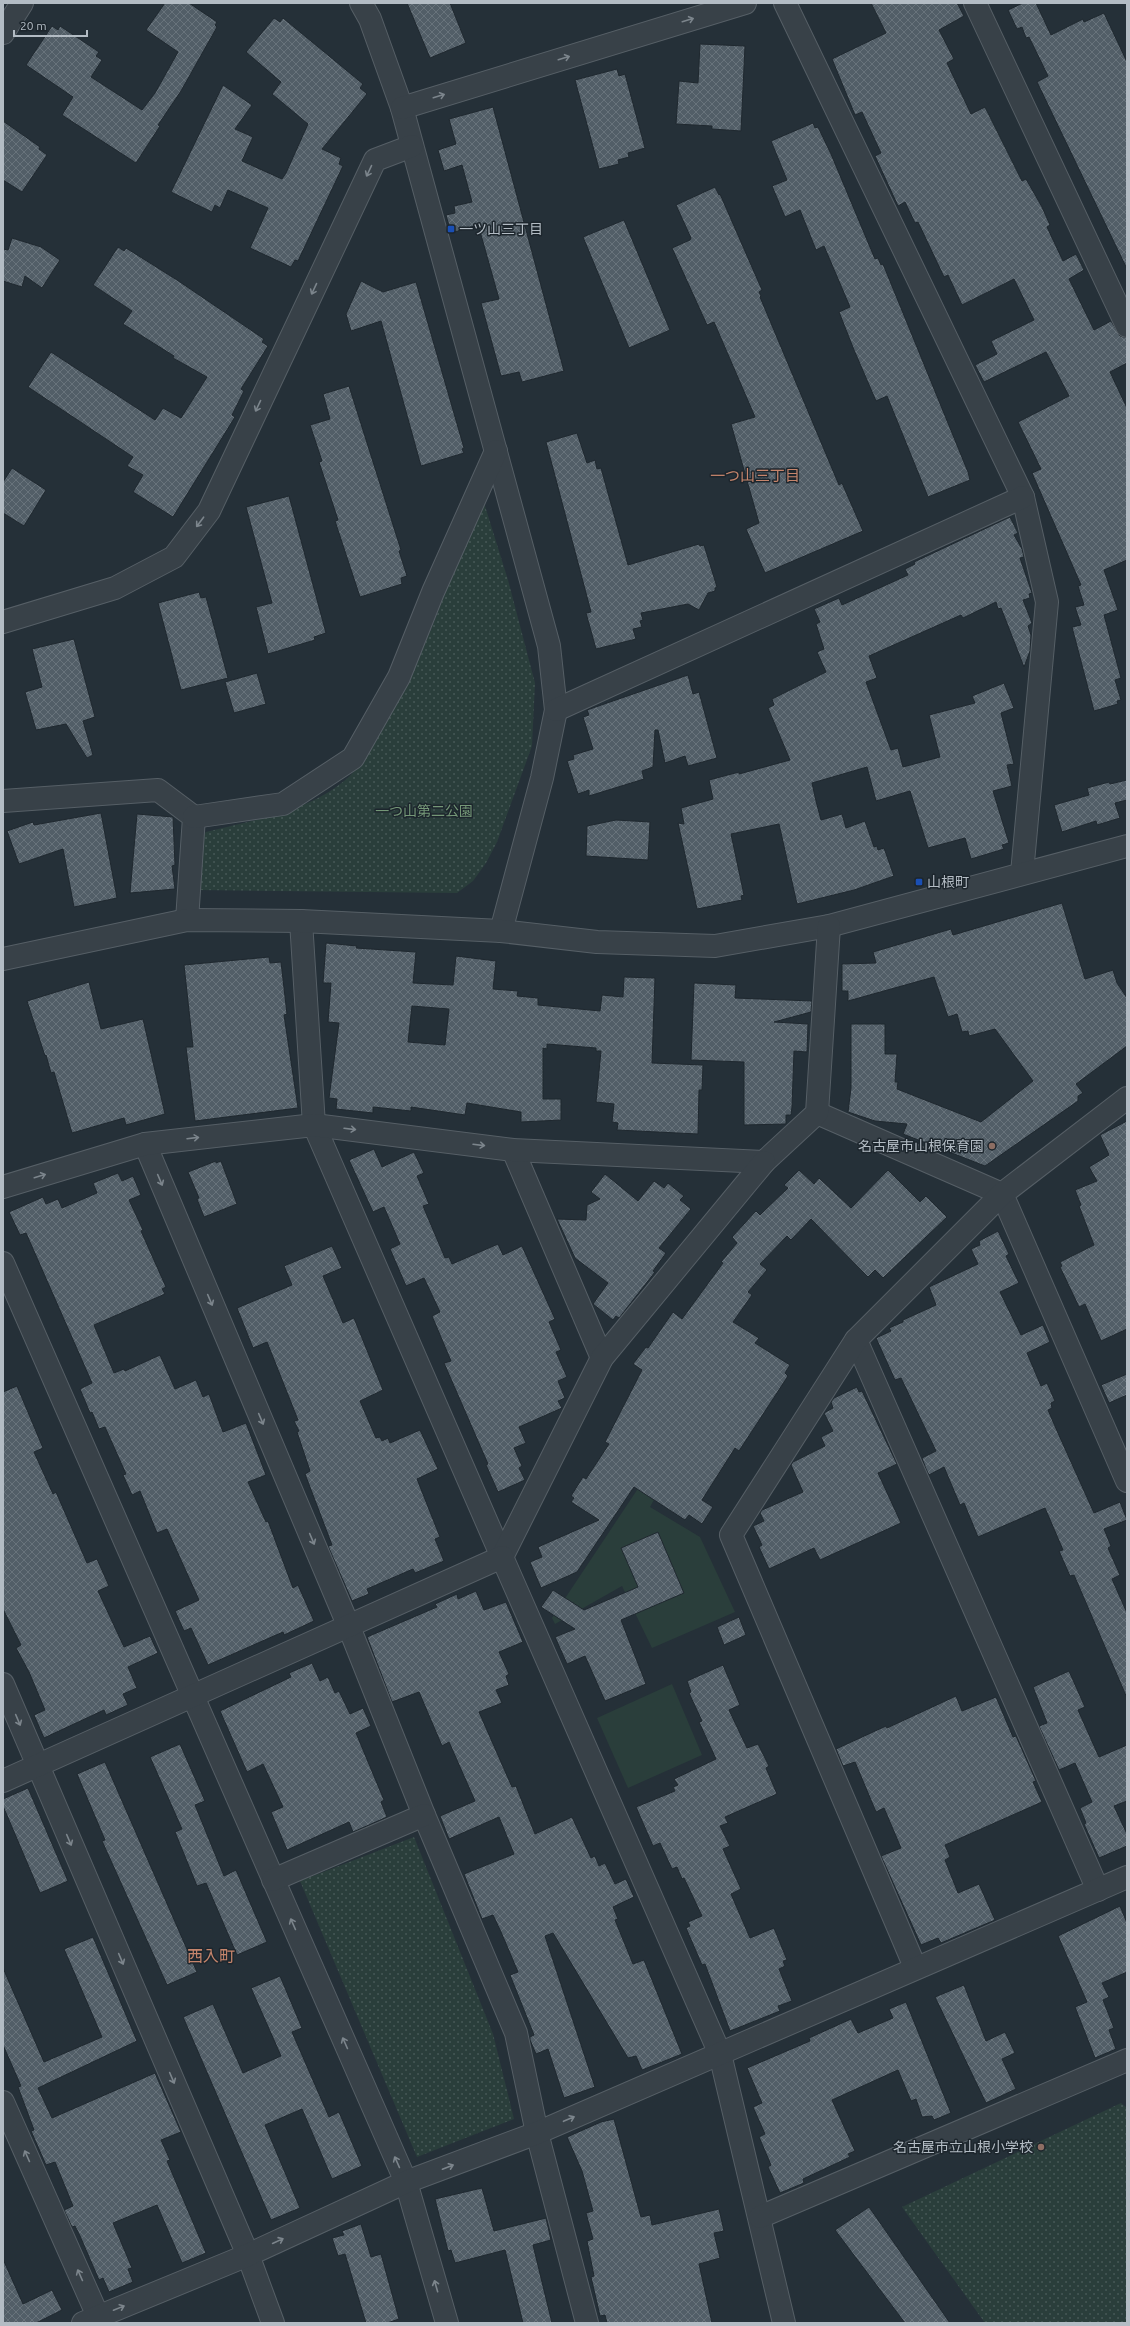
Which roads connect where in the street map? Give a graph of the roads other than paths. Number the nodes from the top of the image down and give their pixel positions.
1 (22, 3) edge
2 (361, 3) edge
3 (745, 3) edge
4 (785, 3) edge
5 (974, 3) edge
6 (3, 33) edge
7 (402, 108) junction
8 (412, 146) junction
9 (1127, 326) edge
10 (496, 451) junction
11 (1023, 497) junction
12 (3, 622) edge
13 (556, 710) junction
14 (3, 801) edge
15 (194, 817) junction
16 (1127, 846) edge
17 (1022, 873) junction
18 (187, 920) junction
19 (301, 921) junction
20 (829, 926) junction
21 (501, 931) junction
22 (3, 959) edge
23 (1127, 1098) edge
24 (817, 1113) junction
25 (314, 1125) junction
26 (145, 1144) junction
27 (513, 1150) junction
28 (764, 1162) junction
29 (3, 1187) edge
30 (1002, 1194) junction
31 (3, 1263) edge
32 (856, 1340) junction
33 (602, 1358) junction
34 (1127, 1481) edge
35 (502, 1556) junction
36 (349, 1627) junction
37 (3, 1684) edge
38 (193, 1697) junction
39 (38, 1766) junction
40 (3, 1781) edge
41 (424, 1815) junction
42 (1127, 1877) edge
43 (273, 1880) junction
44 (1098, 1890) junction
45 (915, 1967) junction
46 (720, 2054) junction
47 (1127, 2060) edge
48 (3, 2102) edge
49 (537, 2133) junction
50 (406, 2182) junction
51 (760, 2217) junction
52 (248, 2255) junction
53 (94, 2321) edge
54 (273, 2323) edge
55 (447, 2323) edge
56 (587, 2323) edge
57 (784, 2323) edge

1 - 6 street
2 - 7 street
7 -> 3 street
4 - 11 street
5 - 9 street
7 - 8 street
8 - 10 street
8 -> 12 street
10 - 13 street
10 - 15 street
11 - 13 street
11 - 17 street
13 - 21 street
14 - 15 street
15 - 18 street
16 - 17 street
17 - 20 street
18 - 19 street
18 - 22 street
19 - 21 street
19 - 25 street
20 - 21 street
20 - 24 street
23 - 30 street
24 - 28 street
24 - 30 street
26 -> 25 street
25 -> 27 street
25 - 35 street
29 -> 26 street
26 -> 36 street
27 - 28 street
27 - 33 street
28 - 33 street
30 - 32 street
30 - 34 street
31 - 38 street
32 - 44 street
32 - 45 street
33 - 35 street
35 - 36 street
35 - 46 street
36 - 38 street
36 - 41 street
37 -> 39 street
38 - 39 street
38 - 43 street
39 - 40 street
39 -> 52 street
41 - 43 street
41 - 49 street
42 - 44 street
50 -> 43 street
44 - 45 street
45 - 46 street
49 -> 46 street
46 - 51 street
47 - 51 street
53 -> 48 street
50 -> 49 street
49 - 56 street
52 -> 50 street
55 -> 50 street
51 - 57 street
53 -> 52 street
52 - 54 street

